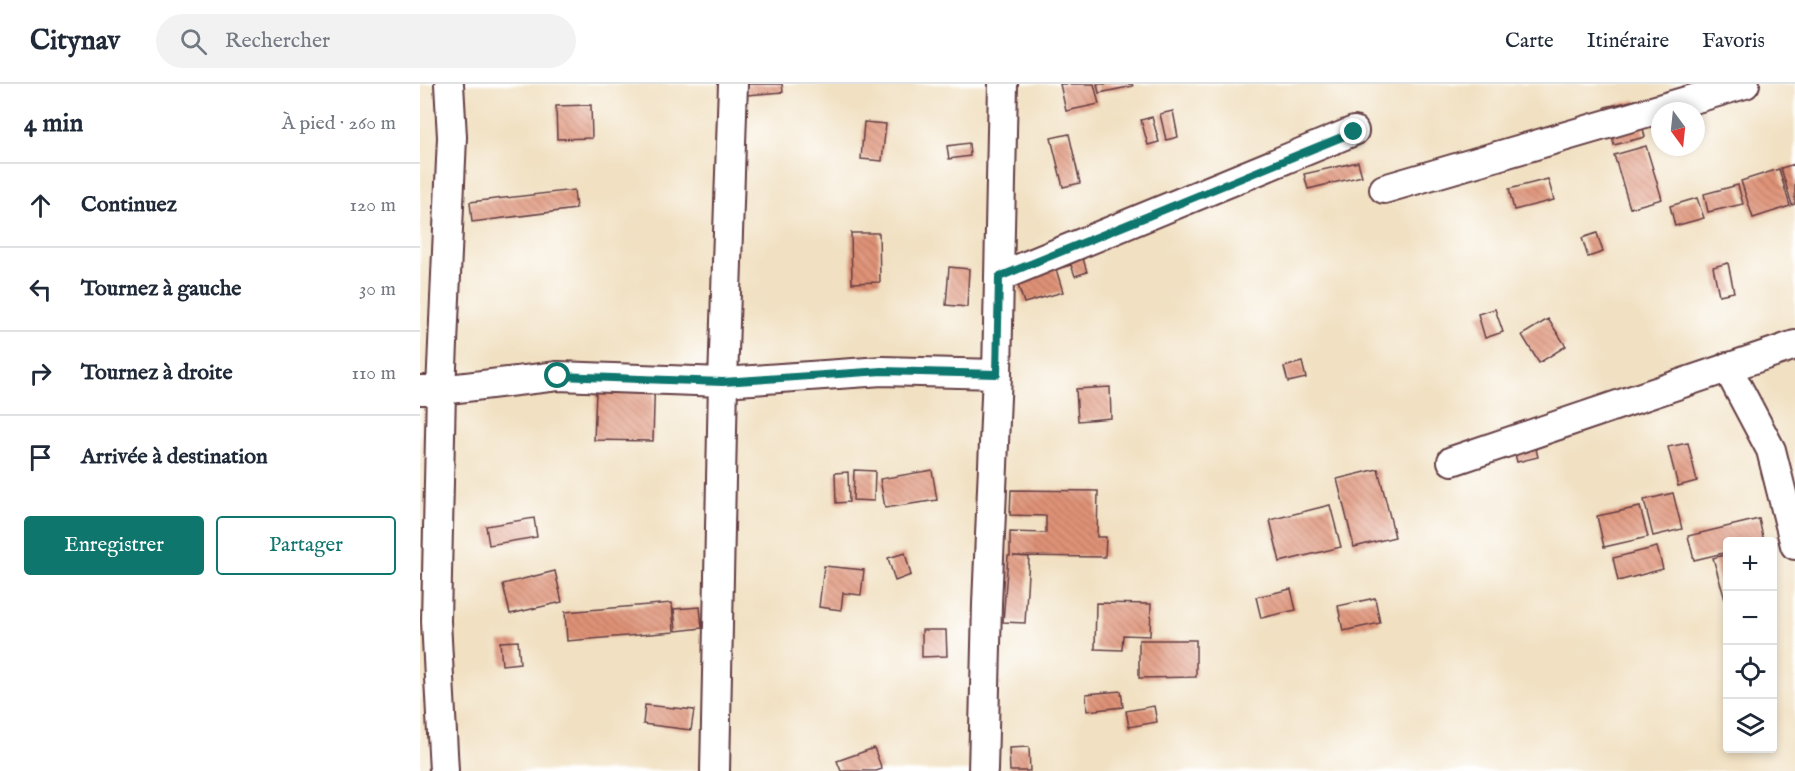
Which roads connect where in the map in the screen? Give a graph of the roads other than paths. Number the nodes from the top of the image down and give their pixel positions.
1 (449, 84) edge
2 (733, 84) edge
3 (1003, 84) edge
4 (1745, 84) edge
5 (1354, 132) dead end
6 (1384, 189) dead end
7 (999, 277) junction
8 (1795, 345) edge
9 (1728, 367) junction
10 (997, 374) junction
11 (723, 382) junction
12 (431, 390) edge
13 (1452, 461) dead end
14 (1795, 545) edge
15 (444, 771) edge
16 (715, 771) edge
17 (983, 771) edge

1 - 12 street
2 - 11 street
3 - 7 street
4 - 6 street
5 - 7 street
7 - 10 street
8 - 9 street
9 - 13 street
9 - 14 street
10 - 11 street
10 - 17 street
11 - 12 street
11 - 16 street
12 - 15 street

